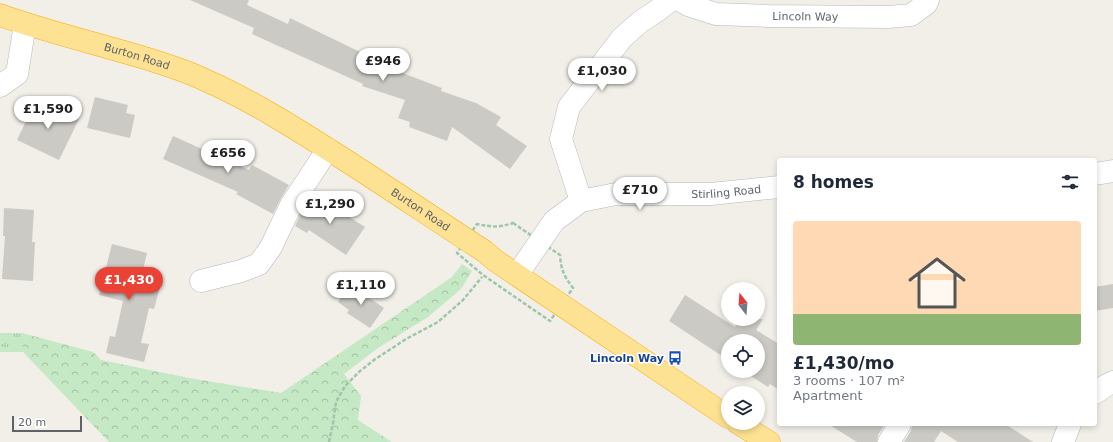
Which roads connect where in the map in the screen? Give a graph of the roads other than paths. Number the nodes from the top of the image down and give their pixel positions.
1 (671, 0) edge
2 (679, 0) edge
3 (928, 0) edge
4 (0, 15) edge
5 (25, 24) junction
6 (0, 86) edge
7 (328, 149) junction
8 (1113, 171) edge
9 (1097, 174) edge
10 (777, 187) edge
11 (581, 201) junction
12 (517, 275) junction
13 (201, 281) dead end
14 (1113, 382) edge
15 (1097, 392) edge
16 (721, 412) edge
17 (899, 426) edge
18 (1069, 426) edge
19 (749, 430) edge
20 (769, 442) edge
21 (889, 442) edge
22 (1063, 442) edge

1 - 11 street
2 - 3 street, Lincoln Way
4 - 5 highway, Burton Road
5 - 6 street
5 - 7 highway, Burton Road
7 - 12 highway, Burton Road
7 - 13 street
8 - 9 street
10 - 11 street, Stirling Road
11 - 12 street, Stirling Road
12 - 16 highway, Burton Road
14 - 15 street
17 - 21 street
18 - 22 street
19 - 20 highway

